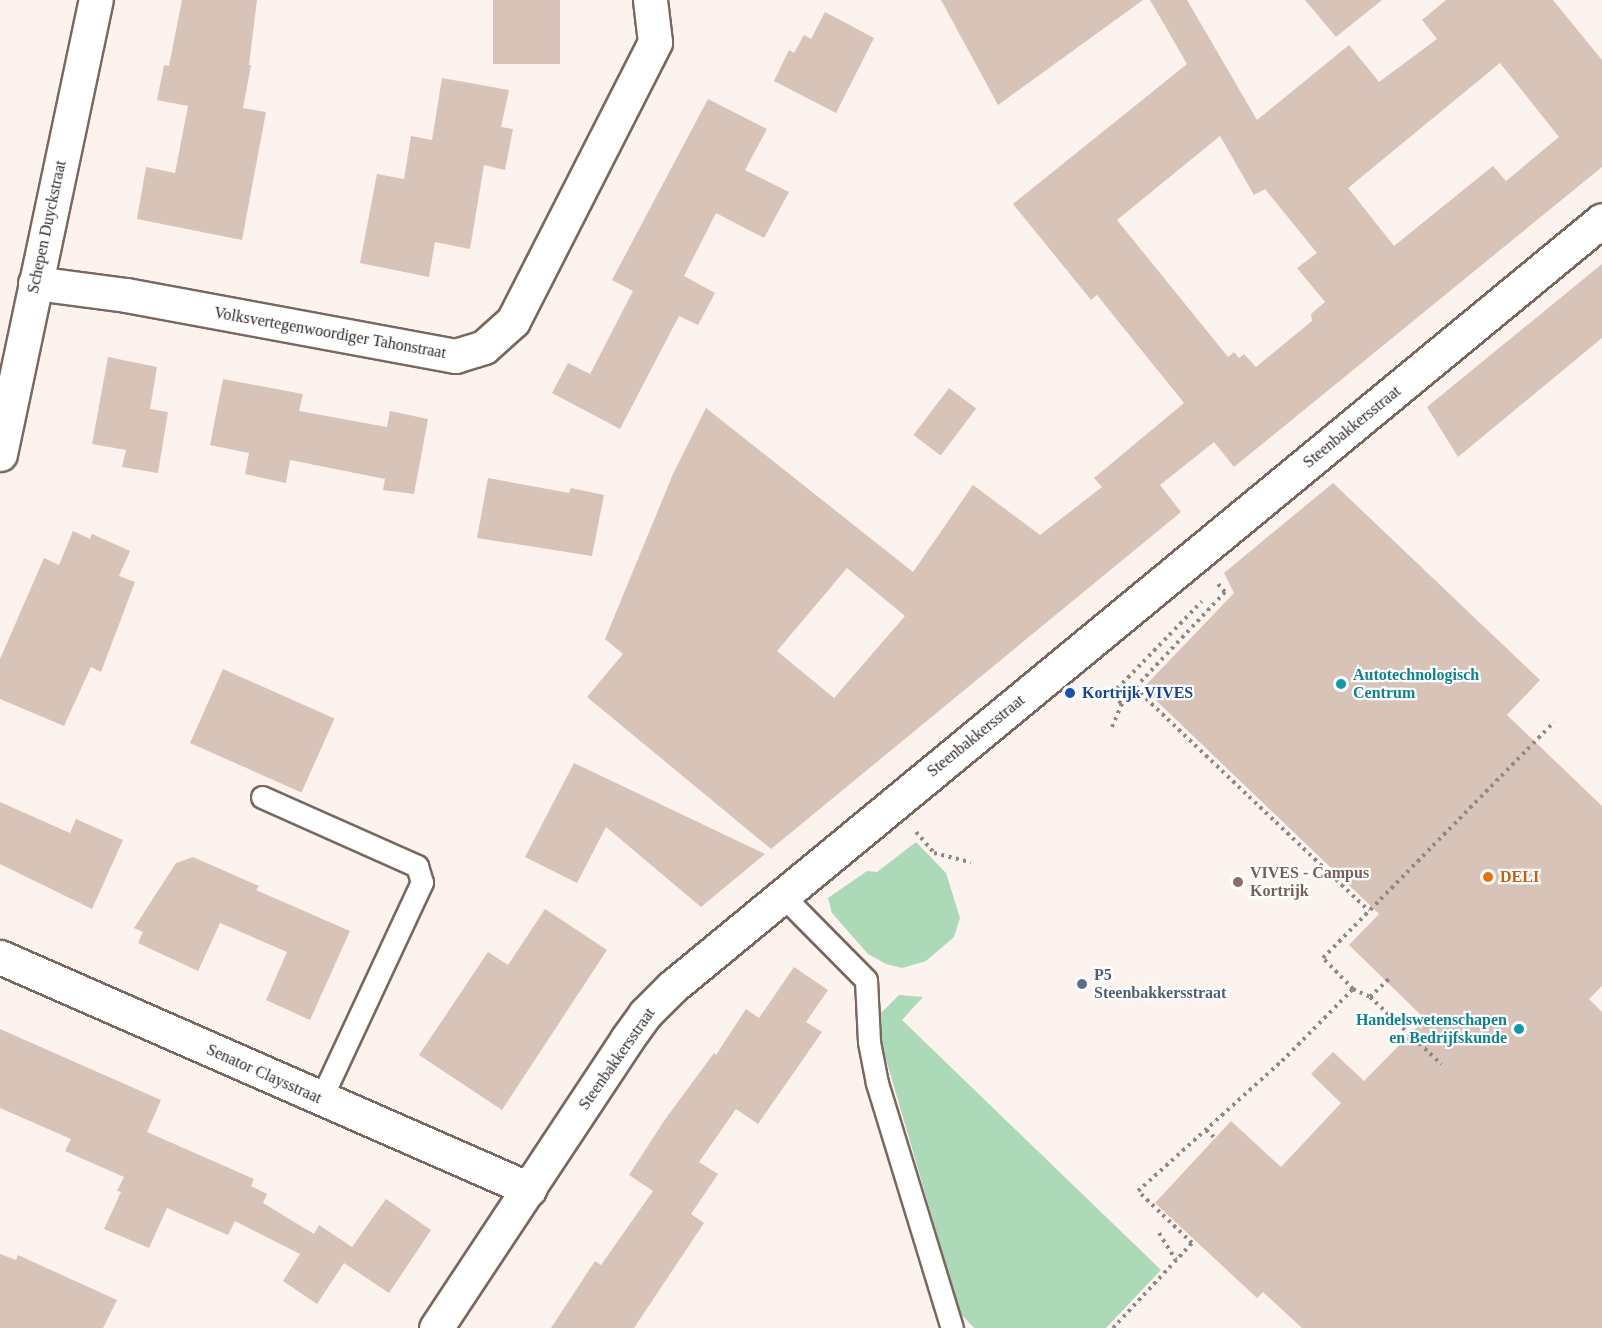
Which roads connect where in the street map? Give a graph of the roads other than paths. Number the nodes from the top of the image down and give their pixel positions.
1 (96, 0) edge
2 (650, 0) edge
3 (1602, 220) edge
4 (35, 283) junction
5 (0, 454) edge
6 (262, 797) dead end
7 (783, 896) junction
8 (0, 957) edge
9 (321, 1099) junction
10 (529, 1189) junction
11 (436, 1328) edge
12 (952, 1328) edge

1 - 4 street, Schepen Duyckstraat
2 - 4 street, Volksvertegenwoordiger Tahonstraat
3 - 7 street, Steenbakkersstraat
4 - 5 street, Schepen Duyckstraat
6 - 9 lane
7 - 10 street, Steenbakkersstraat
7 - 12 lane
8 - 9 street, Senator Claysstraat
9 - 10 street, Senator Claysstraat
10 - 11 street, Steenbakkersstraat

